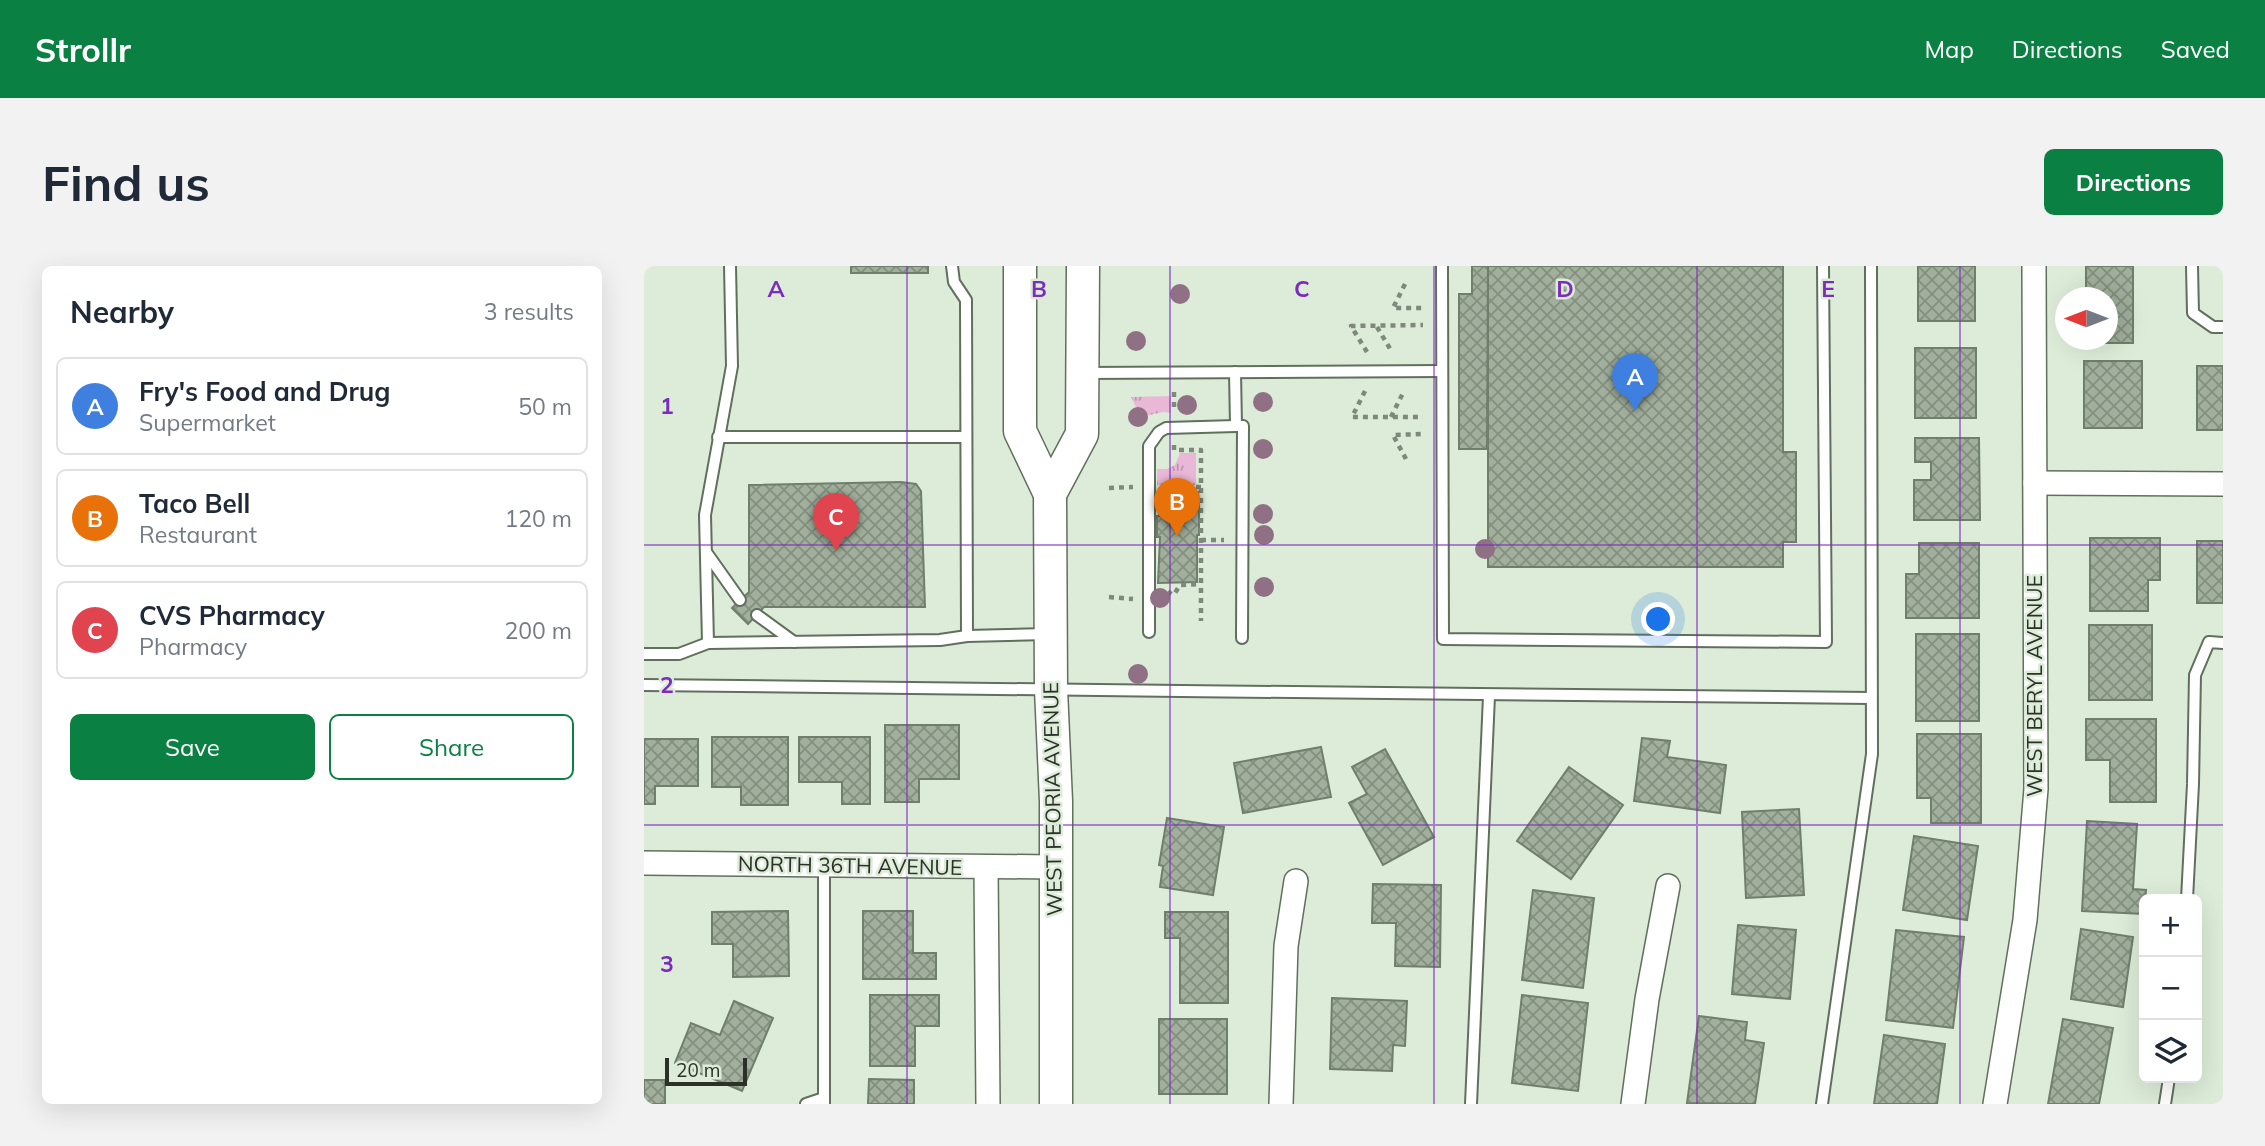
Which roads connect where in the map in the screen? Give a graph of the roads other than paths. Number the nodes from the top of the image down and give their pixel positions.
1 (730, 266) edge
2 (952, 266) edge
3 (1020, 266) edge
4 (1083, 266) edge
5 (1442, 266) edge
6 (1823, 266) edge
7 (1871, 266) edge
8 (2034, 266) edge
9 (2192, 266) edge
10 (2223, 327) edge
11 (1442, 371) junction
12 (1235, 372) junction
13 (1083, 373) junction
14 (1236, 426) junction
15 (718, 437) junction
16 (966, 437) junction
17 (2035, 483) junction
18 (2223, 484) edge
19 (1050, 494) junction
20 (706, 552) junction
21 (740, 600) dead end
22 (757, 615) dead end
23 (1149, 632) dead end
24 (1051, 634) junction
25 (967, 635) junction
26 (1242, 638) dead end
27 (793, 642) junction
28 (708, 643) junction
29 (2223, 643) edge
30 (644, 654) edge
31 (644, 685) edge
32 (1051, 689) junction
33 (1489, 696) junction
34 (1871, 698) junction
35 (644, 863) edge
36 (824, 866) junction
37 (986, 867) junction
38 (1055, 867) junction
39 (1296, 881) dead end
40 (1668, 886) dead end
41 (2187, 894) edge
42 (2168, 1083) edge
43 (824, 1101) edge
44 (806, 1104) edge
45 (988, 1104) edge
46 (1056, 1104) edge
47 (1281, 1104) edge
48 (1471, 1104) edge
49 (1633, 1104) edge
50 (1822, 1104) edge
51 (1995, 1104) edge
52 (2165, 1104) edge

1 - 15 lane
2 - 16 lane
3 - 19 main road, WEST PEORIA AVENUE
4 - 13 main road, WEST PEORIA AVENUE
5 - 11 lane
6 - 11 lane
7 - 34 lane
8 - 17 street, WEST BERYL AVENUE
9 - 10 lane
11 - 12 lane
12 - 13 lane
12 - 14 lane
13 - 19 main road, WEST PEORIA AVENUE
14 - 23 lane
14 - 26 lane
15 - 16 lane
15 - 20 lane
16 - 25 lane
17 - 18 street
17 - 51 street, WEST BERYL AVENUE
19 - 24 main road, WEST PEORIA AVENUE
20 - 21 lane
20 - 28 lane
22 - 27 lane
24 - 25 lane
24 - 32 main road, WEST PEORIA AVENUE
25 - 27 lane
27 - 28 lane
28 - 30 lane
29 - 41 lane
31 - 32 lane
32 - 33 lane
32 - 38 main road, WEST PEORIA AVENUE
33 - 34 lane
33 - 48 lane
34 - 50 lane
35 - 36 street, NORTH 36TH AVENUE
36 - 37 street, NORTH 36TH AVENUE
36 - 43 lane
37 - 38 street, NORTH 36TH AVENUE
37 - 45 street
38 - 46 main road, WEST PEORIA AVENUE
39 - 47 street
40 - 49 street
42 - 52 lane
43 - 44 lane

